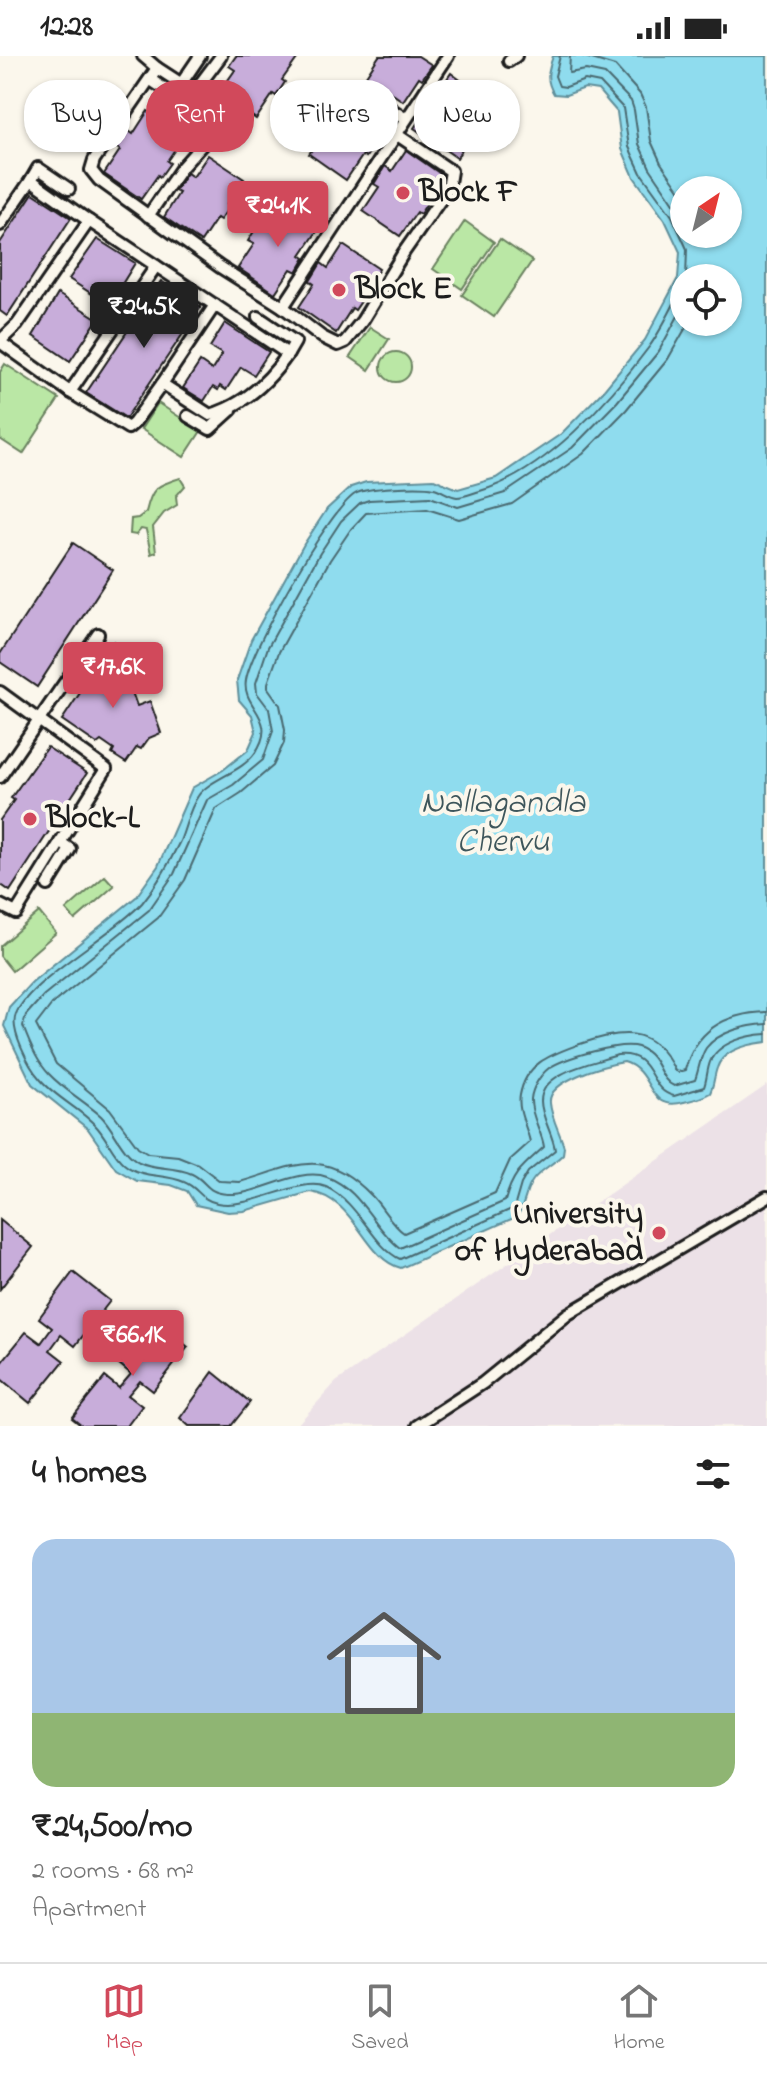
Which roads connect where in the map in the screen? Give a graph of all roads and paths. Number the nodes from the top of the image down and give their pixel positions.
1 (143, 56) edge
2 (200, 56) edge
3 (221, 56) edge
4 (448, 56) edge
5 (157, 68) junction
6 (151, 80) edge
7 (175, 80) edge
8 (184, 80) edge
9 (203, 80) edge
10 (146, 87) edge
11 (398, 114) edge
12 (406, 119) junction
13 (398, 131) edge
14 (398, 135) edge
15 (196, 152) edge
16 (384, 152) edge
17 (31, 180) junction
18 (69, 189) dead end
19 (148, 216) junction
20 (89, 221) junction
21 (0, 225) edge
22 (156, 266) junction
23 (215, 305) junction
24 (283, 307) junction
25 (258, 317) dead end
26 (0, 342) edge
27 (288, 354) junction
28 (162, 384) junction
29 (70, 392) junction
30 (232, 409) junction
31 (188, 416) dead end
32 (98, 634) dead end
33 (0, 692) edge
34 (39, 718) junction
35 (0, 777) edge
36 (60, 842) junction
37 (48, 885) dead end
38 (0, 905) edge
39 (767, 1197) edge
40 (417, 1426) edge

1 - 5 street
2 - 8 street
3 - 9 street
4 - 12 street
5 - 6 street
5 - 7 street
10 - 19 street
11 - 12 street
12 - 13 street
14 - 24 street
15 - 19 street
16 - 24 street
17 - 18 street
17 - 20 street
17 - 21 street
19 - 24 street
20 - 22 street
20 - 26 street
22 - 23 street
22 - 29 street
23 - 27 street
23 - 28 street
25 - 27 street
26 - 29 street
27 - 30 street
28 - 29 street
28 - 30 street
30 - 31 street
32 - 34 street
33 - 34 street
34 - 35 street
34 - 36 street
36 - 37 street
36 - 38 street
39 - 40 street

